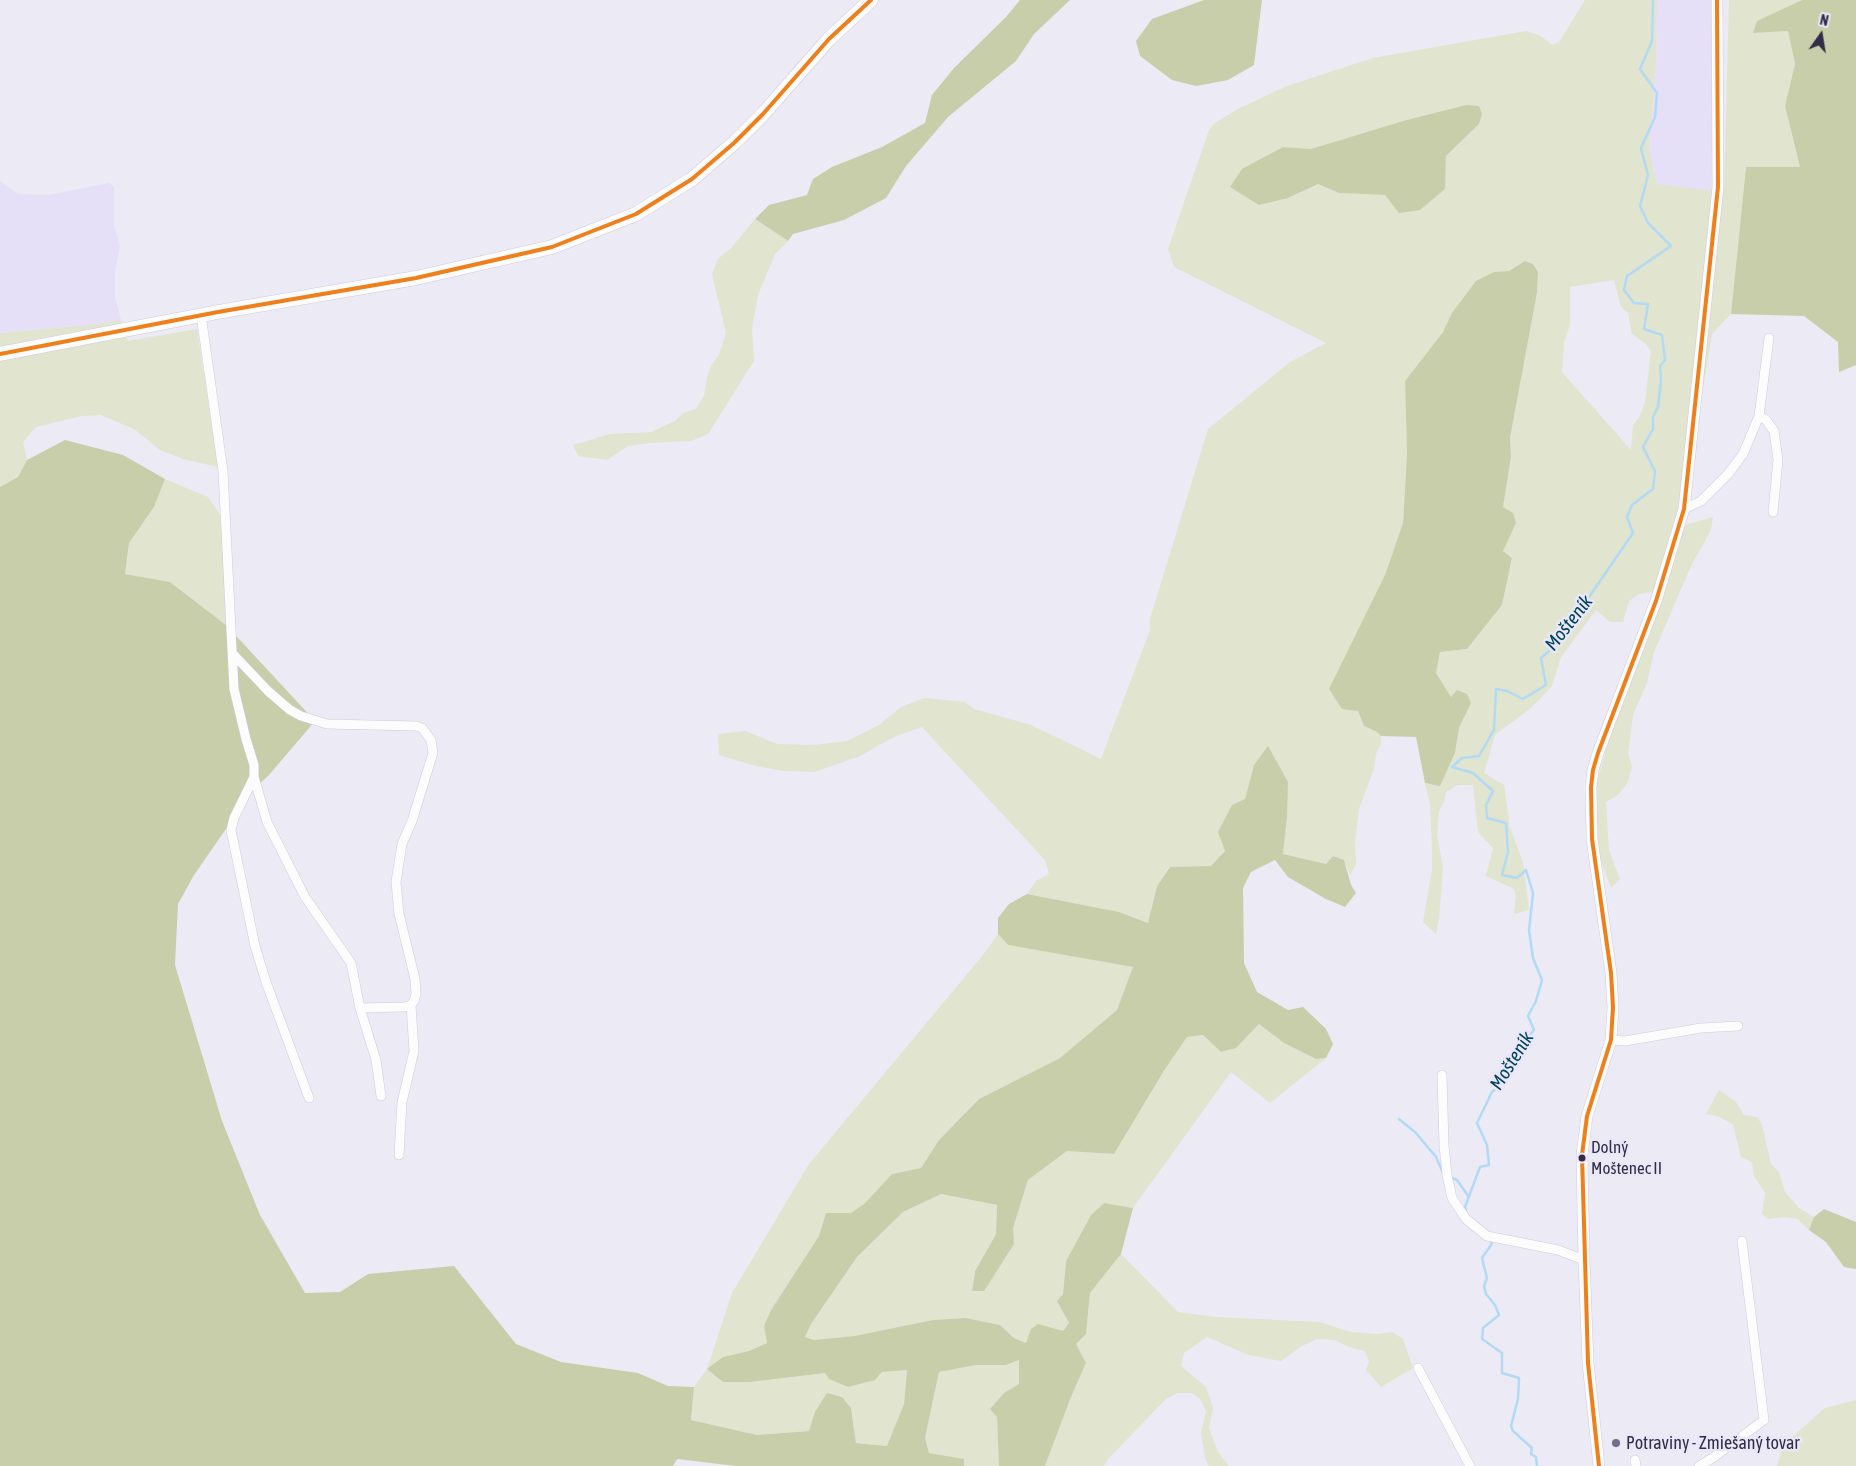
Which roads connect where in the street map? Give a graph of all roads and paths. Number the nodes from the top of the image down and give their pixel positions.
1 (872, 0) edge
2 (1717, 0) edge
3 (201, 315) junction
4 (1769, 338) dead end
5 (0, 354) edge
6 (1759, 416) junction
7 (1684, 509) junction
8 (1773, 512) dead end
9 (233, 654) junction
10 (254, 777) junction
11 (412, 1005) junction
12 (360, 1008) junction
13 (1738, 1026) dead end
14 (1611, 1040) junction
15 (1442, 1075) dead end
16 (380, 1096) dead end
17 (309, 1098) dead end
18 (398, 1155) dead end
19 (1742, 1241) dead end
20 (1584, 1260) junction
21 (1418, 1368) dead end
22 (1470, 1466) edge
23 (1599, 1466) edge
24 (1698, 1466) edge

1 - 3 main road
2 - 7 street
3 - 5 main road
3 - 9 street
4 - 6 street
6 - 7 street
6 - 8 street
7 - 14 street
9 - 10 street
9 - 11 street
10 - 12 street
10 - 17 street
11 - 12 street
11 - 18 street
12 - 16 street
13 - 14 street
14 - 20 street
15 - 20 street
19 - 24 street
20 - 23 street
21 - 22 street

